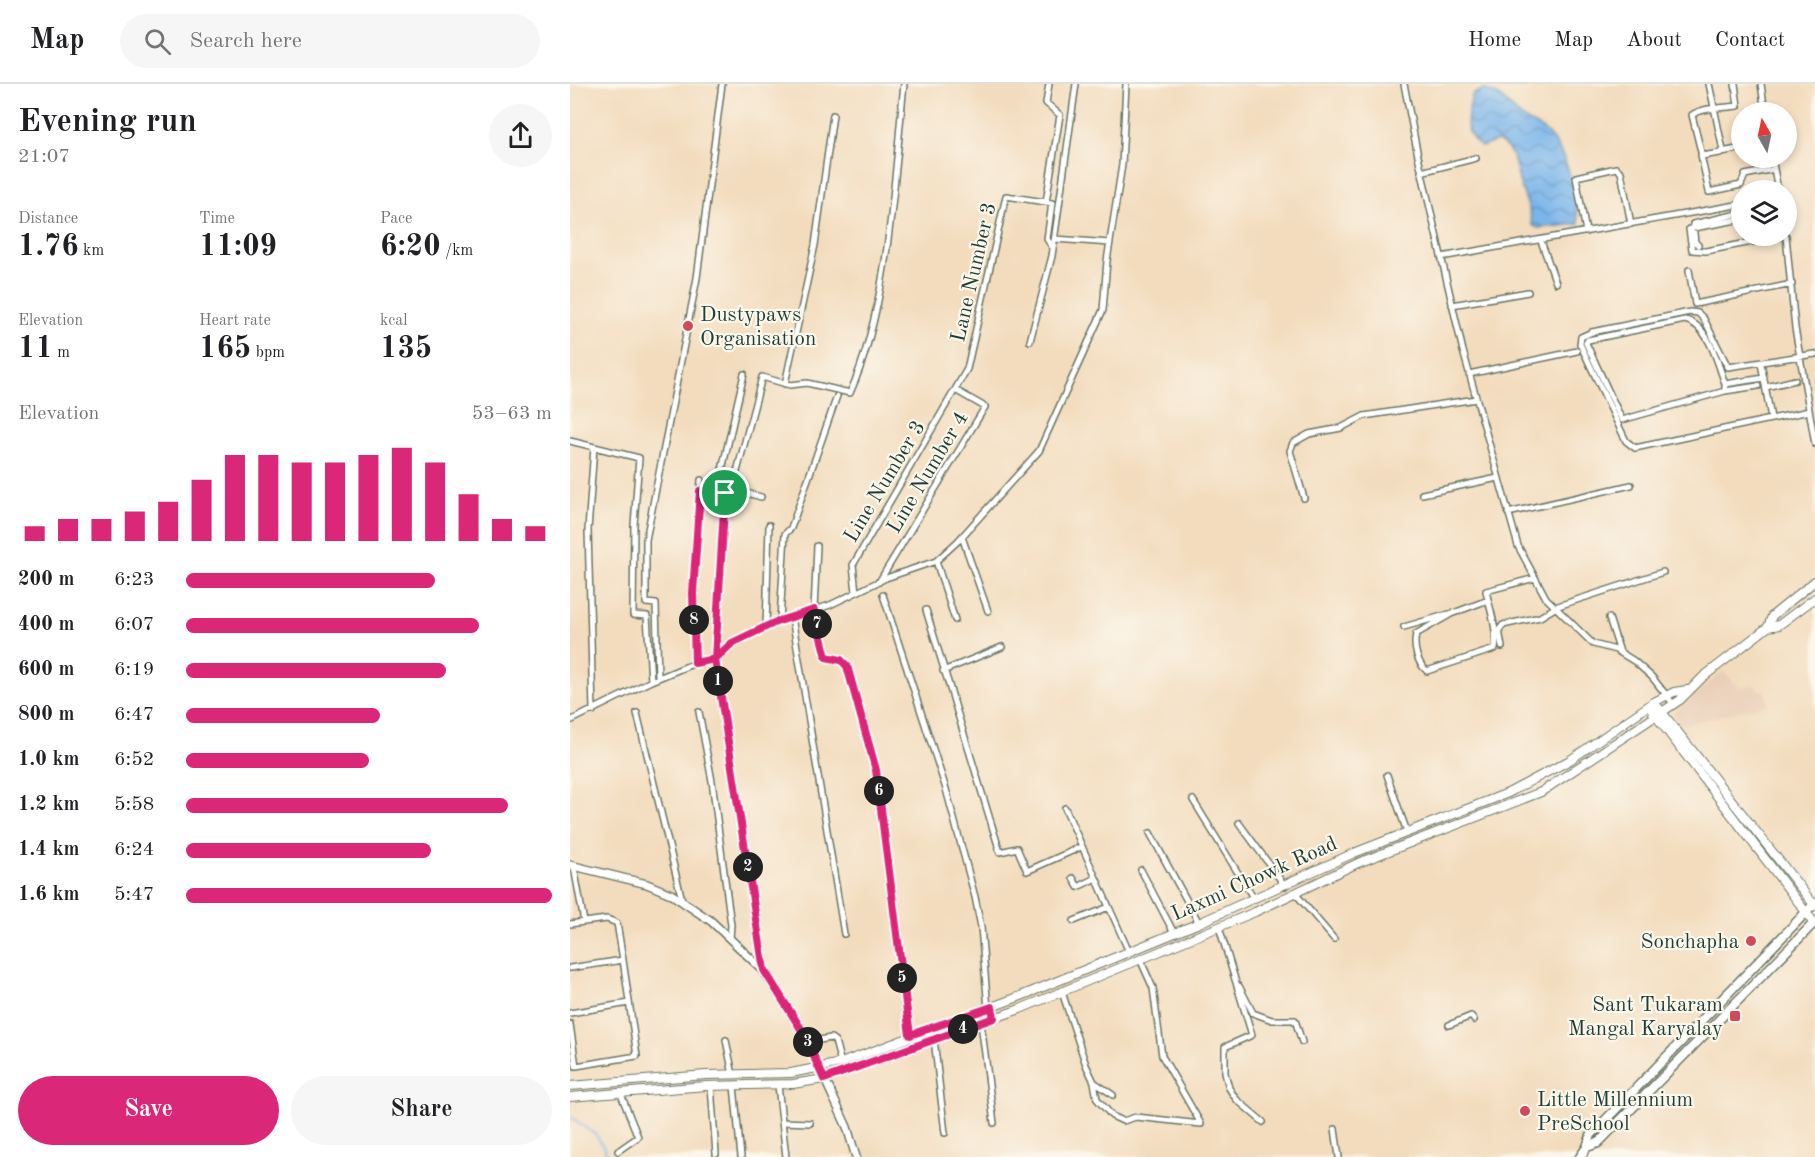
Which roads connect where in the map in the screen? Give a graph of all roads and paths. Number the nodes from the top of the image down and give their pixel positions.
1 (722, 84) edge
2 (904, 84) edge
3 (1049, 84) edge
4 (1076, 84) edge
5 (1126, 84) edge
6 (1404, 84) edge
7 (1709, 84) edge
8 (1735, 84) edge
9 (1761, 84) edge
10 (1764, 102) edge
11 (1714, 109) junction
12 (833, 115) dead end
13 (1731, 150) edge
14 (1722, 152) junction
15 (1701, 155) junction
16 (1476, 158) dead end
17 (1762, 168) edge
18 (1774, 169) joint
19 (1421, 171) junction
20 (1762, 171) junction
21 (1776, 180) edge
22 (1046, 202) junction
23 (1731, 206) edge
24 (1731, 215) edge
25 (1731, 221) edge
26 (1631, 224) junction
27 (1693, 228) junction
28 (1586, 232) junction
29 (1055, 239) junction
30 (1541, 241) junction
31 (1110, 243) junction
32 (1698, 245) dead end
33 (1731, 246) edge
34 (1786, 246) edge
35 (1053, 248) junction
36 (1441, 257) junction
37 (1689, 270) dead end
38 (1556, 283) dead end
39 (1792, 284) junction
40 (1528, 292) dead end
41 (1452, 305) junction
42 (1030, 341) dead end
43 (1577, 351) dead end
44 (1815, 354) edge
45 (1800, 356) junction
46 (1761, 363) junction
47 (744, 374) dead end
48 (1469, 374) junction
49 (1764, 378) junction
50 (1795, 380) dead end
51 (785, 384) junction
52 (1725, 384) junction
53 (1758, 386) dead end
54 (1766, 387) junction
55 (957, 391) junction
56 (1725, 391) junction
57 (837, 396) dead end
58 (1476, 399) junction
59 (1809, 411) junction
60 (1771, 418) junction
61 (570, 441) edge
62 (1815, 444) edge
63 (594, 447) junction
64 (1498, 478) junction
65 (701, 480) dead end
66 (1631, 485) dead end
67 (725, 490) junction
68 (700, 491) junction
69 (1422, 494) dead end
70 (761, 497) dead end
71 (1304, 498) dead end
72 (1508, 513) junction
73 (769, 525) dead end
74 (962, 537) junction
75 (817, 546) dead end
76 (936, 561) junction
77 (1663, 572) dead end
78 (1535, 578) junction
79 (1815, 581) edge
80 (879, 582) junction
81 (856, 592) junction
82 (883, 595) dead end
83 (1815, 598) edge
84 (1488, 600) junction
85 (1558, 606) junction
86 (926, 609) dead end
87 (814, 610) junction
88 (988, 611) dead end
89 (1451, 614) junction
90 (792, 617) junction
91 (1609, 618) dead end
92 (955, 620) dead end
93 (780, 621) junction
94 (766, 627) junction
95 (1404, 627) dead end
96 (1768, 627) junction
97 (1002, 647) dead end
98 (1503, 647) dead end
99 (1620, 652) junction
100 (715, 659) junction
101 (695, 663) junction
102 (943, 670) junction
103 (658, 678) junction
104 (651, 681) junction
105 (1687, 690) junction
106 (1666, 695) junction
107 (1651, 704) junction
108 (1674, 705) junction
109 (593, 711) junction
110 (699, 711) dead end
111 (637, 713) dead end
112 (1658, 713) junction
113 (570, 721) edge
114 (1387, 775) dead end
115 (1193, 800) dead end
116 (1065, 808) dead end
117 (1239, 823) dead end
118 (1407, 832) junction
119 (1150, 833) dead end
120 (1081, 847) junction
121 (572, 866) edge
122 (1141, 870) dead end
123 (1072, 878) dead end
124 (1096, 878) junction
125 (1284, 886) junction
126 (1276, 889) junction
127 (1295, 893) junction
128 (1254, 899) junction
129 (681, 900) junction
130 (1281, 900) junction
131 (1815, 904) edge
132 (1109, 907) junction
133 (1805, 913) junction
134 (1074, 921) dead end
135 (584, 922) junction
136 (1199, 923) junction
137 (1815, 923) edge
138 (570, 924) edge
139 (1219, 927) junction
140 (1174, 933) junction
141 (844, 934) dead end
142 (730, 939) junction
143 (1334, 939) dead end
144 (1129, 952) junction
145 (623, 960) junction
146 (1137, 961) junction
147 (570, 968) edge
148 (764, 970) junction
149 (1239, 986) junction
150 (1062, 992) junction
151 (629, 1003) junction
152 (990, 1008) junction
153 (570, 1013) edge
154 (994, 1018) junction
155 (1474, 1020) dead end
156 (981, 1023) junction
157 (570, 1024) edge
158 (1449, 1024) dead end
159 (910, 1035) junction
160 (934, 1039) junction
161 (726, 1040) dead end
162 (808, 1042) junction
163 (1302, 1042) dead end
164 (1671, 1054) junction
165 (1679, 1060) junction
166 (841, 1063) junction
167 (819, 1069) junction
168 (710, 1075) junction
169 (733, 1075) junction
170 (824, 1079) junction
171 (625, 1081) junction
172 (1095, 1082) junction
173 (778, 1085) junction
174 (570, 1086) edge
175 (711, 1086) junction
176 (734, 1086) junction
177 (623, 1092) junction
178 (1113, 1095) dead end
179 (570, 1097) edge
180 (783, 1122) junction
181 (1263, 1122) dead end
182 (994, 1123) dead end
183 (810, 1124) dead end
184 (1335, 1129) dead end
185 (945, 1134) dead end
186 (1587, 1147) junction
187 (618, 1150) dead end
188 (716, 1154) dead end
189 (741, 1157) edge
190 (786, 1157) edge
191 (856, 1157) edge
192 (1339, 1157) edge
193 (1580, 1157) edge

1 - 103 street
2 - 51 street
3 - 22 street
4 - 29 street
5 - 31 street
6 - 19 street
7 - 11 street
8 - 11 street
9 - 10 street
11 - 14 street
11 - 15 street
12 - 51 street
13 - 14 street
14 - 15 street
15 - 20 street
16 - 19 street
17 - 20 street
18 - 20 street
18 - 21 street
19 - 36 street
22 - 35 street
22 - 55 street, Lane Number 3
23 - 26 street
24 - 27 street
25 - 27 street
26 - 28 street
26 - 28 street
27 - 32 street
27 - 33 street
28 - 30 street
29 - 31 street
29 - 35 street
30 - 36 street
30 - 38 street
31 - 74 street
34 - 39 street
35 - 42 street
36 - 41 street
37 - 39 street
39 - 45 street
40 - 41 street
41 - 48 street
43 - 48 street
44 - 45 street
45 - 46 street
45 - 59 street
46 - 49 street
46 - 60 street
47 - 67 street
48 - 58 street
49 - 52 street
49 - 54 street
50 - 54 street
51 - 67 street
52 - 56 street
52 - 56 street
53 - 56 street
54 - 60 street
55 - 80 street, Line Number 4
55 - 81 street, Line Number 3
57 - 93 street
58 - 64 street
58 - 71 street
59 - 60 street
59 - 62 street
61 - 63 street
63 - 104 street
63 - 109 street
64 - 69 street
64 - 72 street
65 - 68 street
66 - 72 street
67 - 68 street
67 - 70 street
67 - 100 street
68 - 101 street
72 - 78 street
73 - 94 street
74 - 76 street
74 - 88 street
75 - 87 street
76 - 80 street
76 - 92 street
77 - 85 street
78 - 84 street
78 - 85 street
79 - 96 main road
80 - 81 street
81 - 87 street
82 - 152 street
83 - 96 main road
84 - 89 street
84 - 89 street
85 - 98 street
85 - 99 street
86 - 102 street
87 - 90 street
87 - 159 street
89 - 95 street
90 - 93 street
90 - 141 street
91 - 99 street
93 - 94 street
94 - 100 street
96 - 105 main road
97 - 102 street
99 - 106 street
100 - 101 street
100 - 148 street
101 - 103 street
102 - 120 street
103 - 104 street
104 - 109 street
105 - 106 main road, Laxmi Chowk Road
105 - 108 main road
106 - 107 main road, Laxmi Chowk Road
106 - 108 street
107 - 112 main road
107 - 118 main road, Laxmi Chowk Road
108 - 112 main road, Laxmi Chowk Road
109 - 113 street
110 - 142 street
111 - 129 street
112 - 127 main road, Laxmi Chowk Road
112 - 131 main road
112 - 133 main road
114 - 118 street
115 - 128 street
116 - 120 street
117 - 125 street
118 - 125 main road, Laxmi Chowk Road
119 - 136 street
120 - 124 street
121 - 129 street
121 - 135 street
122 - 140 street
123 - 124 street
124 - 132 street
125 - 126 main road, Laxmi Chowk Road
126 - 128 main road, Laxmi Chowk Road
126 - 130 main road
127 - 130 main road, Laxmi Chowk Road
127 - 143 street
128 - 136 main road, Laxmi Chowk Road
129 - 142 street
130 - 139 main road, Laxmi Chowk Road
131 - 133 main road
132 - 134 street
132 - 144 street
133 - 137 main road
133 - 164 main road
135 - 138 street
135 - 145 street
136 - 140 main road, Laxmi Chowk Road
137 - 165 main road
139 - 146 main road, Laxmi Chowk Road
139 - 149 street
140 - 144 main road, Laxmi Chowk Road
142 - 148 street
144 - 146 main road
144 - 152 main road, Laxmi Chowk Road
145 - 147 street
145 - 151 street
146 - 150 main road, Laxmi Chowk Road
146 - 172 street
148 - 162 street
149 - 163 street
149 - 181 street
150 - 154 main road, Laxmi Chowk Road
150 - 172 street
151 - 153 street
151 - 157 street
152 - 154 main road
152 - 159 main road, Laxmi Chowk Road
154 - 156 main road, Laxmi Chowk Road
155 - 158 street
156 - 160 main road, Laxmi Chowk Road
156 - 182 street
159 - 166 main road, Laxmi Chowk Road
160 - 170 main road, Laxmi Chowk Road
160 - 185 street
161 - 169 street
162 - 166 street
162 - 167 street
164 - 165 main road
164 - 186 main road
165 - 186 main road
166 - 167 main road, Laxmi Chowk Road
167 - 169 main road, Laxmi Chowk Road
167 - 170 street
168 - 169 main road, Laxmi Chowk Road
168 - 171 main road, Laxmi Chowk Road
168 - 175 main road
170 - 173 main road, Laxmi Chowk Road
170 - 191 street
171 - 174 main road, Laxmi Chowk Road
171 - 177 main road
172 - 178 street
173 - 176 main road, Laxmi Chowk Road
173 - 180 street
175 - 176 main road, Laxmi Chowk Road
175 - 177 main road, Laxmi Chowk Road
175 - 188 street
176 - 189 street
177 - 179 main road, Laxmi Chowk Road
177 - 187 street
180 - 183 street
180 - 190 street
184 - 192 street
186 - 193 main road

